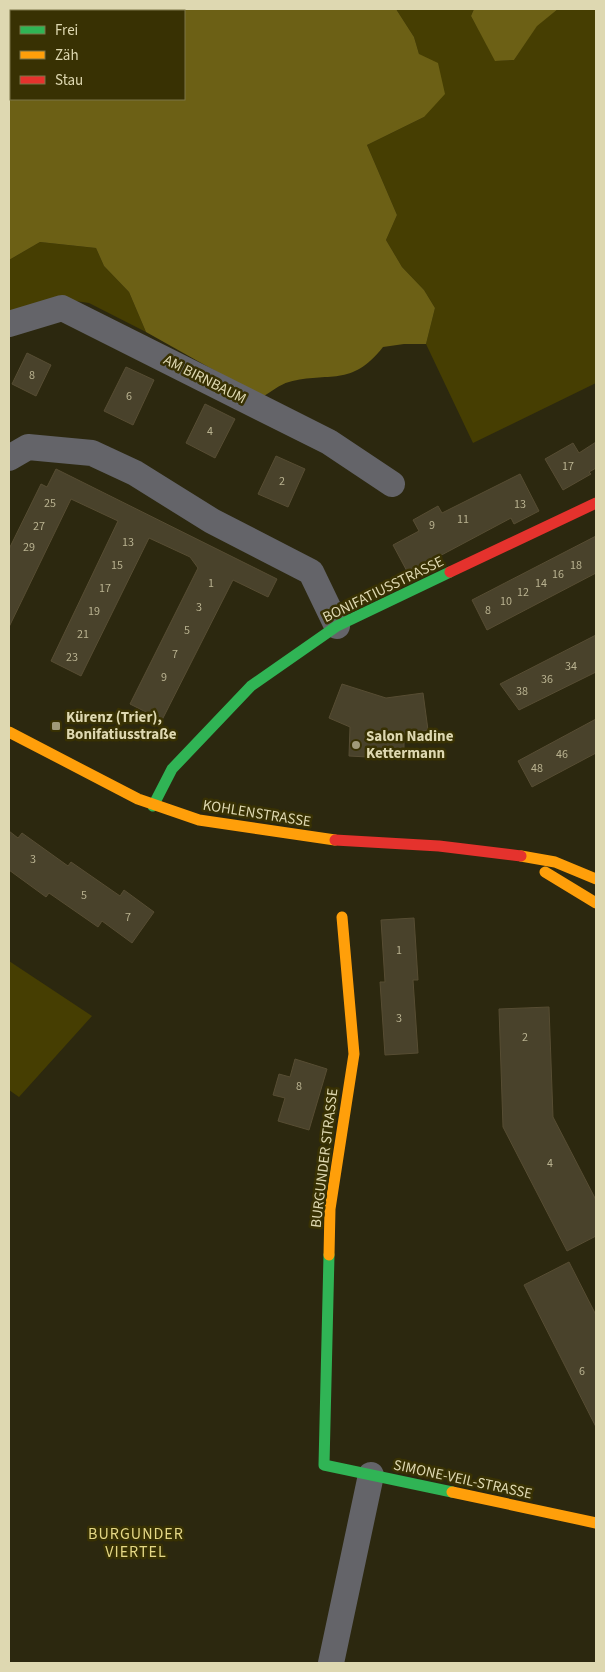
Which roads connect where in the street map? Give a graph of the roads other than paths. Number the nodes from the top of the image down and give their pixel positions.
1 (9, 324) edge
2 (9, 458) edge
3 (392, 484) dead end
4 (596, 503) edge
5 (337, 626) junction
6 (9, 732) edge
7 (153, 806) junction
8 (518, 855) junction
9 (596, 879) edge
10 (596, 903) edge
11 (342, 917) dead end
12 (324, 1465) joint
13 (370, 1475) junction
14 (596, 1523) edge
15 (331, 1663) edge

1 - 3 street, AM BIRNBAUM
2 - 5 street
4 - 5 street, BONIFATIUSSTRASSE
5 - 7 street, BONIFATIUSSTRASSE
6 - 7 street, KOHLENSTRASSE
7 - 8 street, KOHLENSTRASSE
8 - 9 street, KOHLENSTRASSE
8 - 10 street, KOHLENSTRASSE
11 - 12 street, BURGUNDER STRASSE
12 - 13 street, SIMONE-VEIL-STRASSE
13 - 14 street, SIMONE-VEIL-STRASSE
13 - 15 street

